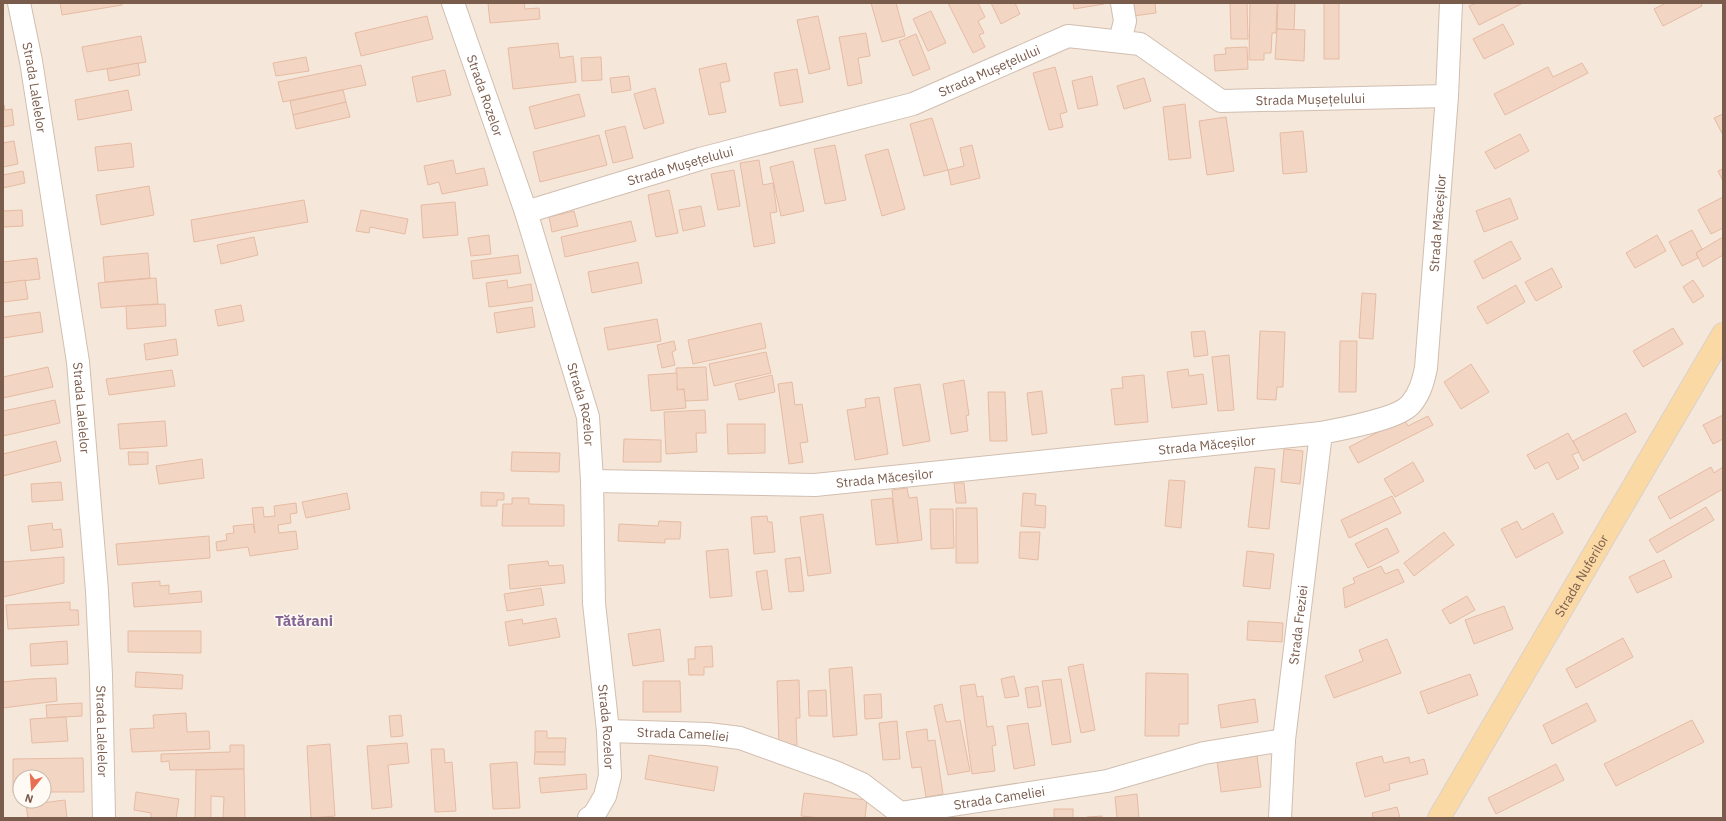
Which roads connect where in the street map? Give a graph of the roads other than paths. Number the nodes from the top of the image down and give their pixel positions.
1 (19, 3) edge
2 (453, 3) edge
3 (1122, 3) edge
4 (1451, 3) edge
5 (1120, 41) junction
6 (1447, 96) junction
7 (526, 212) junction
8 (1723, 334) edge
9 (1321, 433) junction
10 (592, 481) junction
11 (608, 731) junction
12 (1284, 740) junction
13 (104, 818) edge
14 (589, 818) edge
15 (1280, 818) edge
16 (1439, 818) edge

1 - 13 street, Strada Lalelelor
2 - 7 street, Strada Rozelor
3 - 5 street
4 - 6 street, Strada Măceșilor
5 - 6 street, Strada Mușețelului
5 - 7 street, Strada Mușețelului
6 - 9 street, Strada Măceșilor
7 - 10 street, Strada Rozelor
8 - 16 main road, Strada Nuferilor
9 - 10 street, Strada Măceșilor
9 - 12 street, Strada Freziei
10 - 11 street, Strada Rozelor
11 - 12 street, Strada Cameliei
11 - 14 street, Strada Rozelor
12 - 15 street, Strada Freziei

